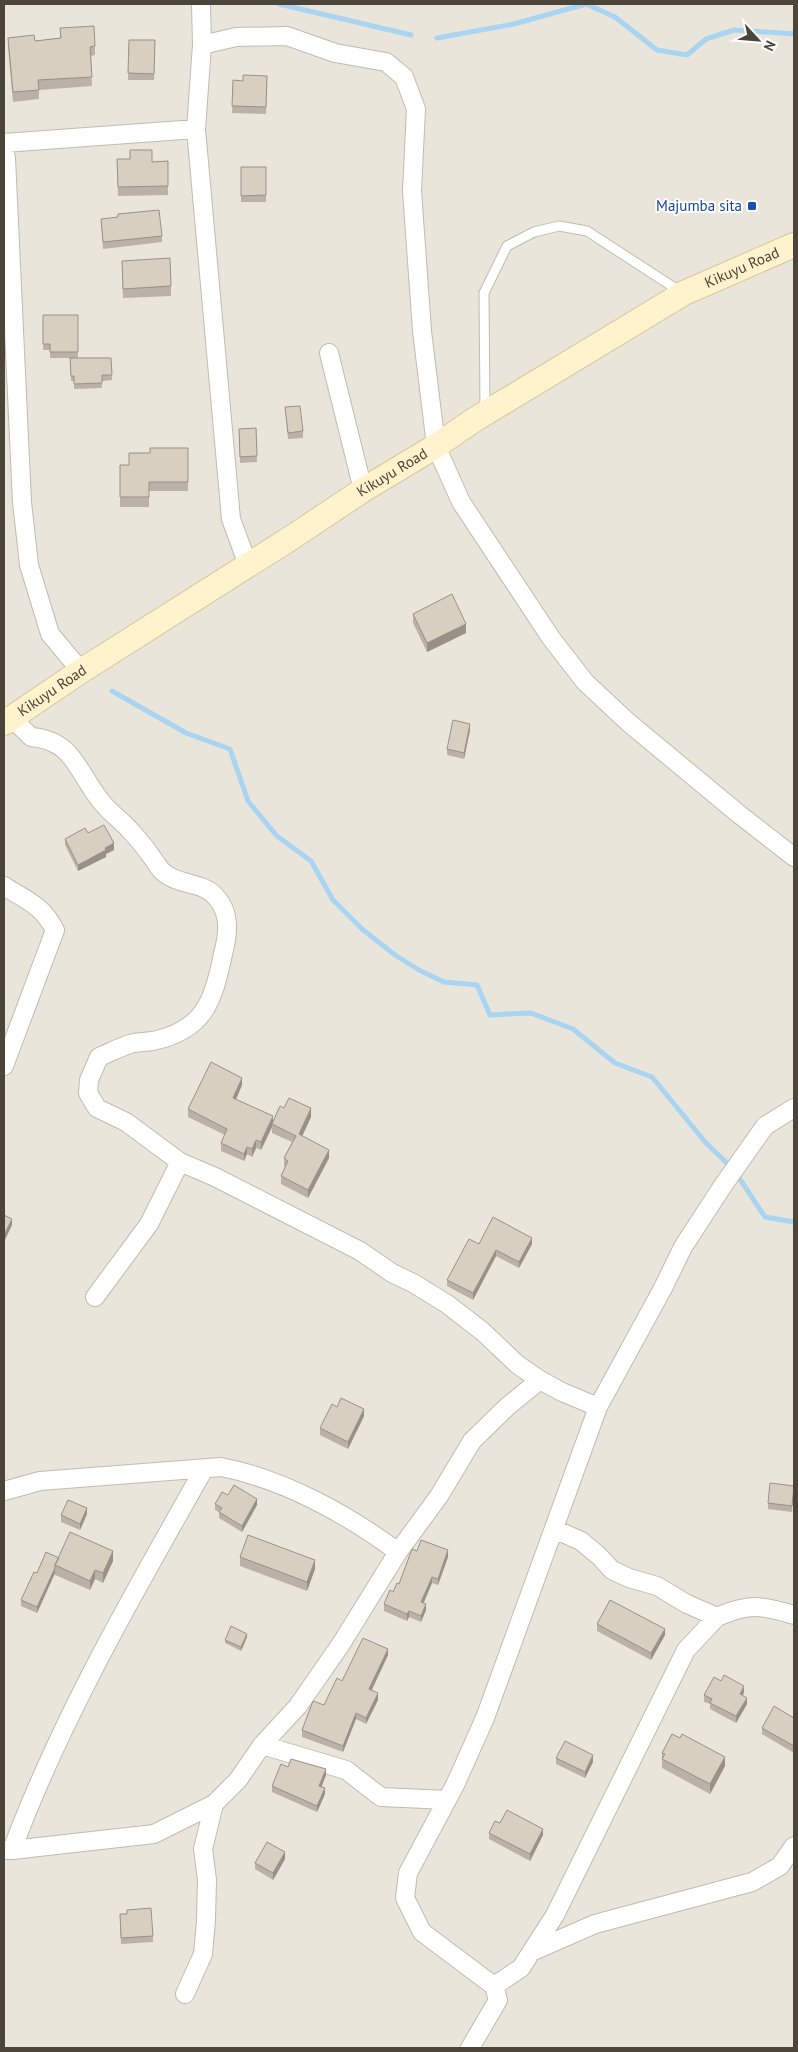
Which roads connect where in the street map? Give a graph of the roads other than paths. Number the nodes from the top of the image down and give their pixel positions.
1 (200, 4) edge
2 (202, 45) junction
3 (196, 129) junction
4 (4, 143) edge
5 (4, 151) edge
6 (794, 245) edge
7 (684, 293) junction
8 (329, 353) dead end
9 (485, 413) junction
10 (436, 446) junction
11 (363, 490) junction
12 (248, 565) junction
13 (81, 671) junction
14 (8, 721) edge
15 (794, 856) edge
16 (4, 886) edge
17 (4, 1066) edge
18 (794, 1092) edge
19 (790, 1110) edge
20 (180, 1162) junction
21 (95, 1297) dead end
22 (540, 1380) junction
23 (598, 1406) junction
24 (204, 1468) junction
25 (4, 1490) edge
26 (554, 1529) junction
27 (398, 1552) junction
28 (794, 1615) edge
29 (717, 1616) junction
30 (262, 1745) junction
31 (447, 1800) junction
32 (214, 1804) junction
33 (794, 1846) edge
34 (8, 1850) edge
35 (531, 1952) junction
36 (494, 1986) junction
37 (184, 1994) dead end
38 (470, 2048) edge

1 - 2 street
2 - 3 street
2 - 10 street
3 - 4 street
3 - 12 street
5 - 13 street
6 - 7 main road, Kikuyu Road
7 - 9 main road, Kikuyu Road
7 - 9 lane
8 - 11 street
9 - 10 main road, Kikuyu Road
10 - 11 main road, Kikuyu Road
10 - 15 street
11 - 12 main road, Kikuyu Road
12 - 13 main road, Kikuyu Road
13 - 14 main road, Kikuyu Road
14 - 20 street
16 - 17 street
18 - 19 street
19 - 23 street
20 - 21 street
20 - 22 street
22 - 23 street
22 - 27 street
23 - 26 street
24 - 25 street
24 - 27 street
24 - 34 street
26 - 29 street
26 - 31 street
27 - 30 street
28 - 29 street
29 - 35 street
30 - 31 street
30 - 32 street
31 - 36 street
32 - 34 street
32 - 37 street
33 - 35 street
35 - 36 street
36 - 38 street

